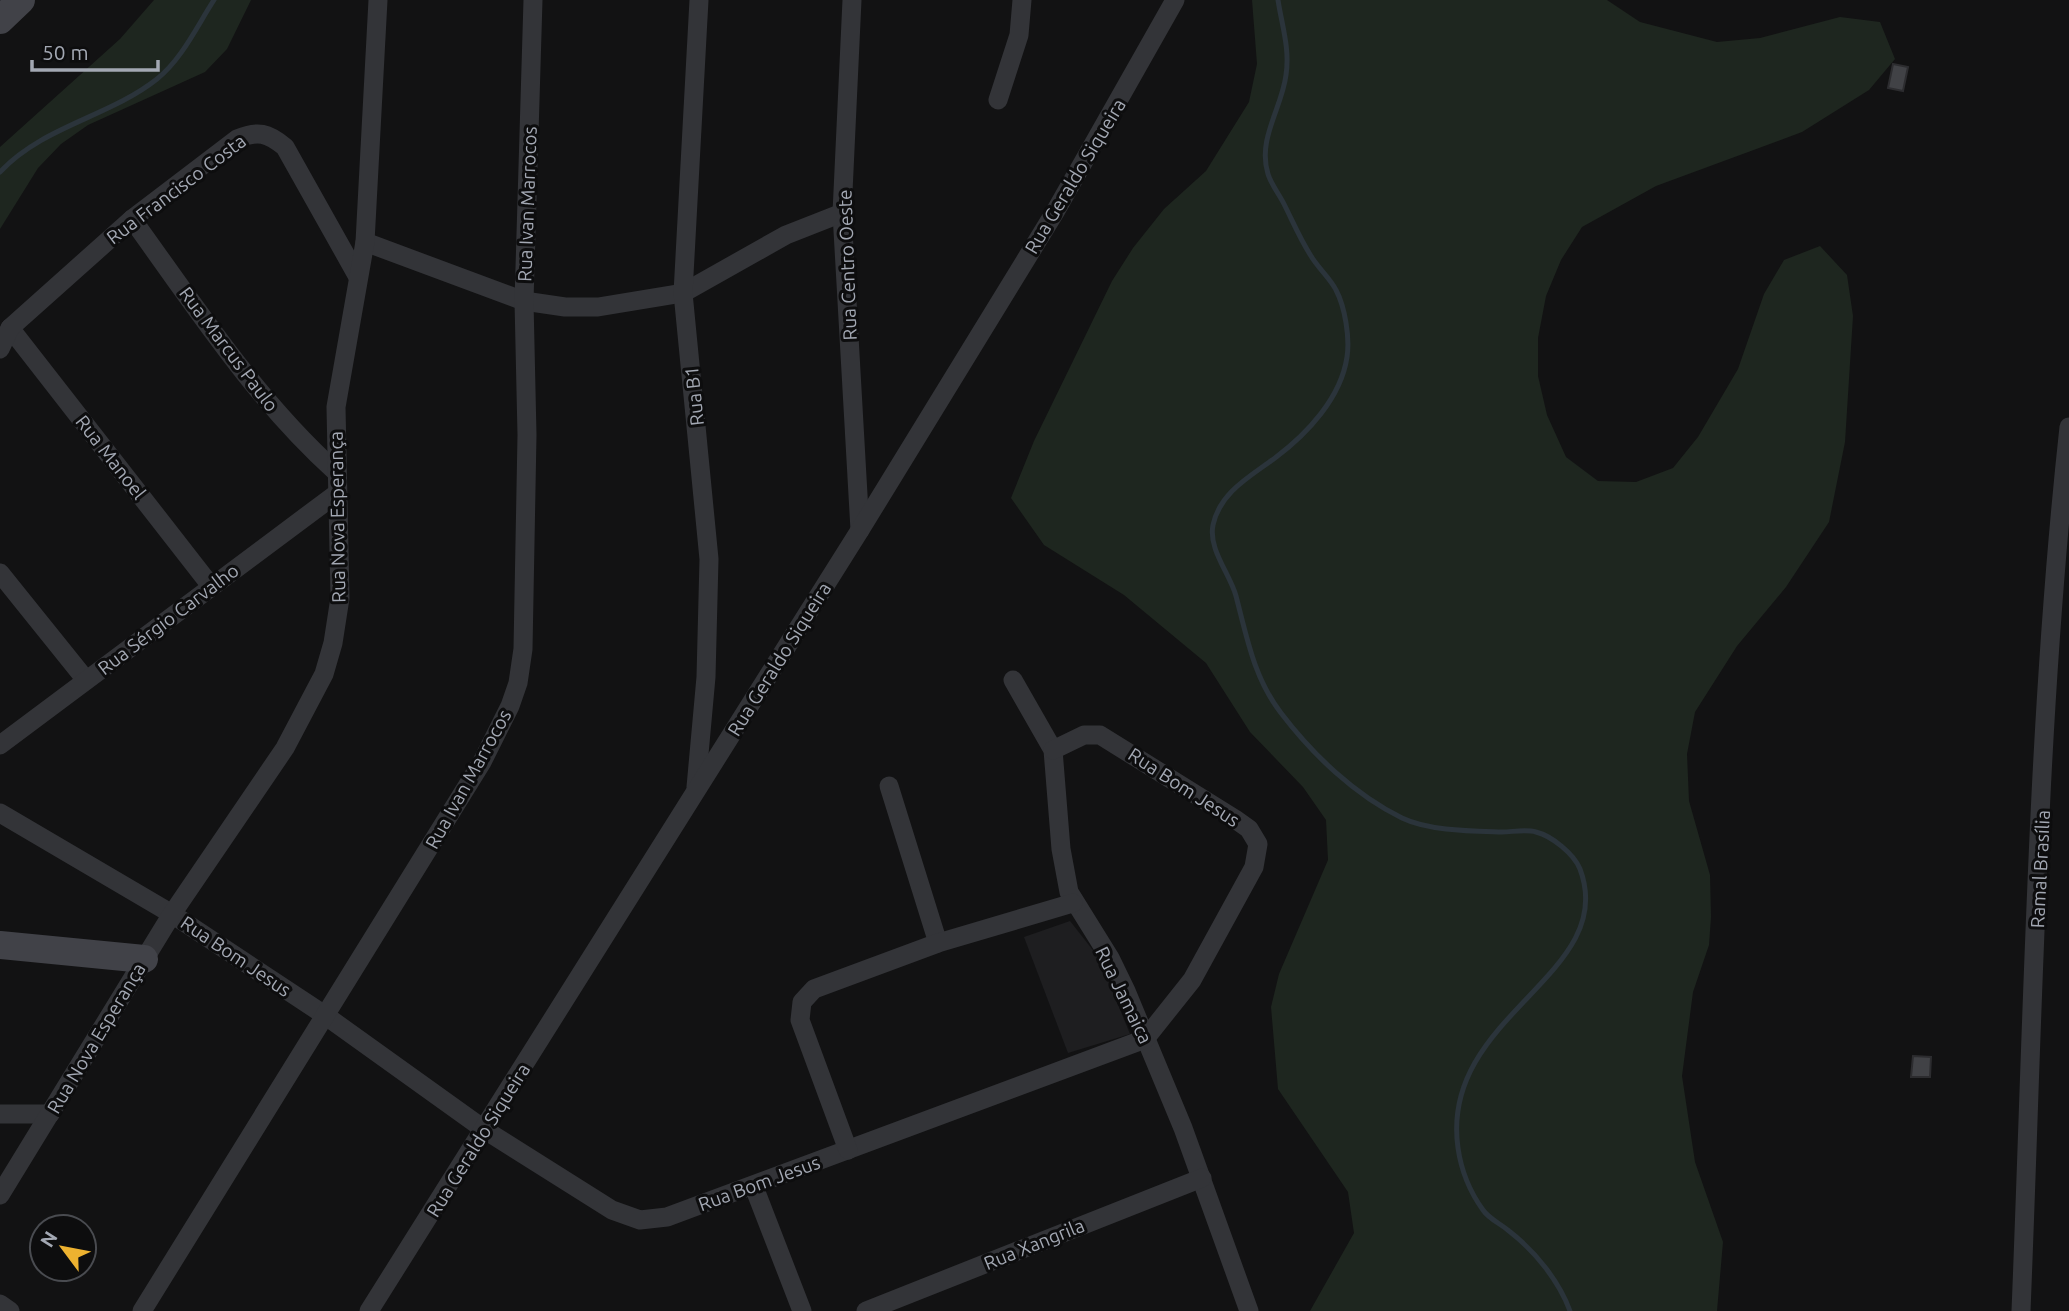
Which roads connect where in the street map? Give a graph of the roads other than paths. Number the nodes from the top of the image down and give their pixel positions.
1 (21, 0) edge
2 (378, 0) edge
3 (533, 0) edge
4 (699, 0) edge
5 (852, 0) edge
6 (1022, 0) edge
7 (1175, 0) edge
8 (0, 20) edge
9 (998, 100) dead end
10 (842, 213) junction
11 (132, 219) junction
12 (365, 242) junction
13 (358, 278) junction
14 (683, 293) junction
15 (524, 301) junction
16 (10, 328) junction
17 (0, 349) edge
18 (2069, 427) edge
19 (336, 472) junction
20 (336, 494) junction
21 (860, 530) junction
22 (0, 573) edge
23 (211, 586) junction
24 (86, 680) junction
25 (1013, 680) dead end
26 (0, 745) edge
27 (1053, 750) junction
28 (889, 786) dead end
29 (696, 792) junction
30 (0, 813) edge
31 (1073, 903) junction
32 (172, 914) junction
33 (938, 943) junction
34 (0, 945) edge
35 (144, 959) junction
36 (326, 1016) junction
37 (1146, 1039) junction
38 (0, 1114) edge
39 (50, 1114) junction
40 (485, 1130) junction
41 (848, 1150) junction
42 (1202, 1178) junction
43 (754, 1187) junction
44 (0, 1195) edge
45 (0, 1304) edge
46 (10, 1311) edge
47 (142, 1311) edge
48 (369, 1311) edge
49 (802, 1311) edge
50 (866, 1311) edge
51 (1249, 1311) edge
52 (2021, 1311) edge

1 - 8 street
2 - 12 street, Rua Nova Esperança
3 - 15 street, Rua Ivan Marrocos
4 - 14 street, Rua B1
5 - 10 street, Rua Centro Oeste
6 - 9 street
7 - 21 street, Rua Geraldo Siqueira
10 - 14 street
10 - 21 street, Rua Centro Oeste
11 - 13 street, Rua Francisco Costa
11 - 16 street, Rua Francisco Costa
11 - 19 street, Rua Marcus Paulo
12 - 13 street, Rua Nova Esperança
12 - 15 street
13 - 19 street, Rua Nova Esperança
14 - 15 street
14 - 29 street, Rua B1
15 - 36 street, Rua Ivan Marrocos
16 - 17 street, Rua Francisco Costa
16 - 23 street, Rua Manoel
18 - 52 street, Ramal Brasília
19 - 20 street, Rua Nova Esperança
20 - 23 street, Rua Sérgio Carvalho
20 - 32 street, Rua Nova Esperança
21 - 29 street, Rua Geraldo Siqueira
22 - 24 street
23 - 24 street, Rua Sérgio Carvalho
24 - 26 street, Rua Sérgio Carvalho
25 - 27 street, Rua Jamaica
27 - 31 street, Rua Jamaica
27 - 37 street, Rua Bom Jesus
28 - 33 street
29 - 40 street, Rua Geraldo Siqueira
30 - 32 street, Rua Bom Jesus
31 - 33 street
31 - 37 street, Rua Jamaica
32 - 35 street, Rua Nova Esperança
32 - 36 street, Rua Bom Jesus
33 - 41 street
34 - 35 street
35 - 39 street, Rua Nova Esperança
36 - 40 street, Rua Bom Jesus
36 - 47 street, Rua Ivan Marrocos
37 - 41 street, Rua Bom Jesus
37 - 42 street, Rua Jamaica
38 - 39 street
39 - 44 street, Rua Nova Esperança
40 - 43 street, Rua Bom Jesus
40 - 48 street, Rua Geraldo Siqueira
41 - 43 street, Rua Bom Jesus
42 - 50 street, Rua Xangrila
42 - 51 street, Rua Jamaica
43 - 49 street
45 - 46 street

